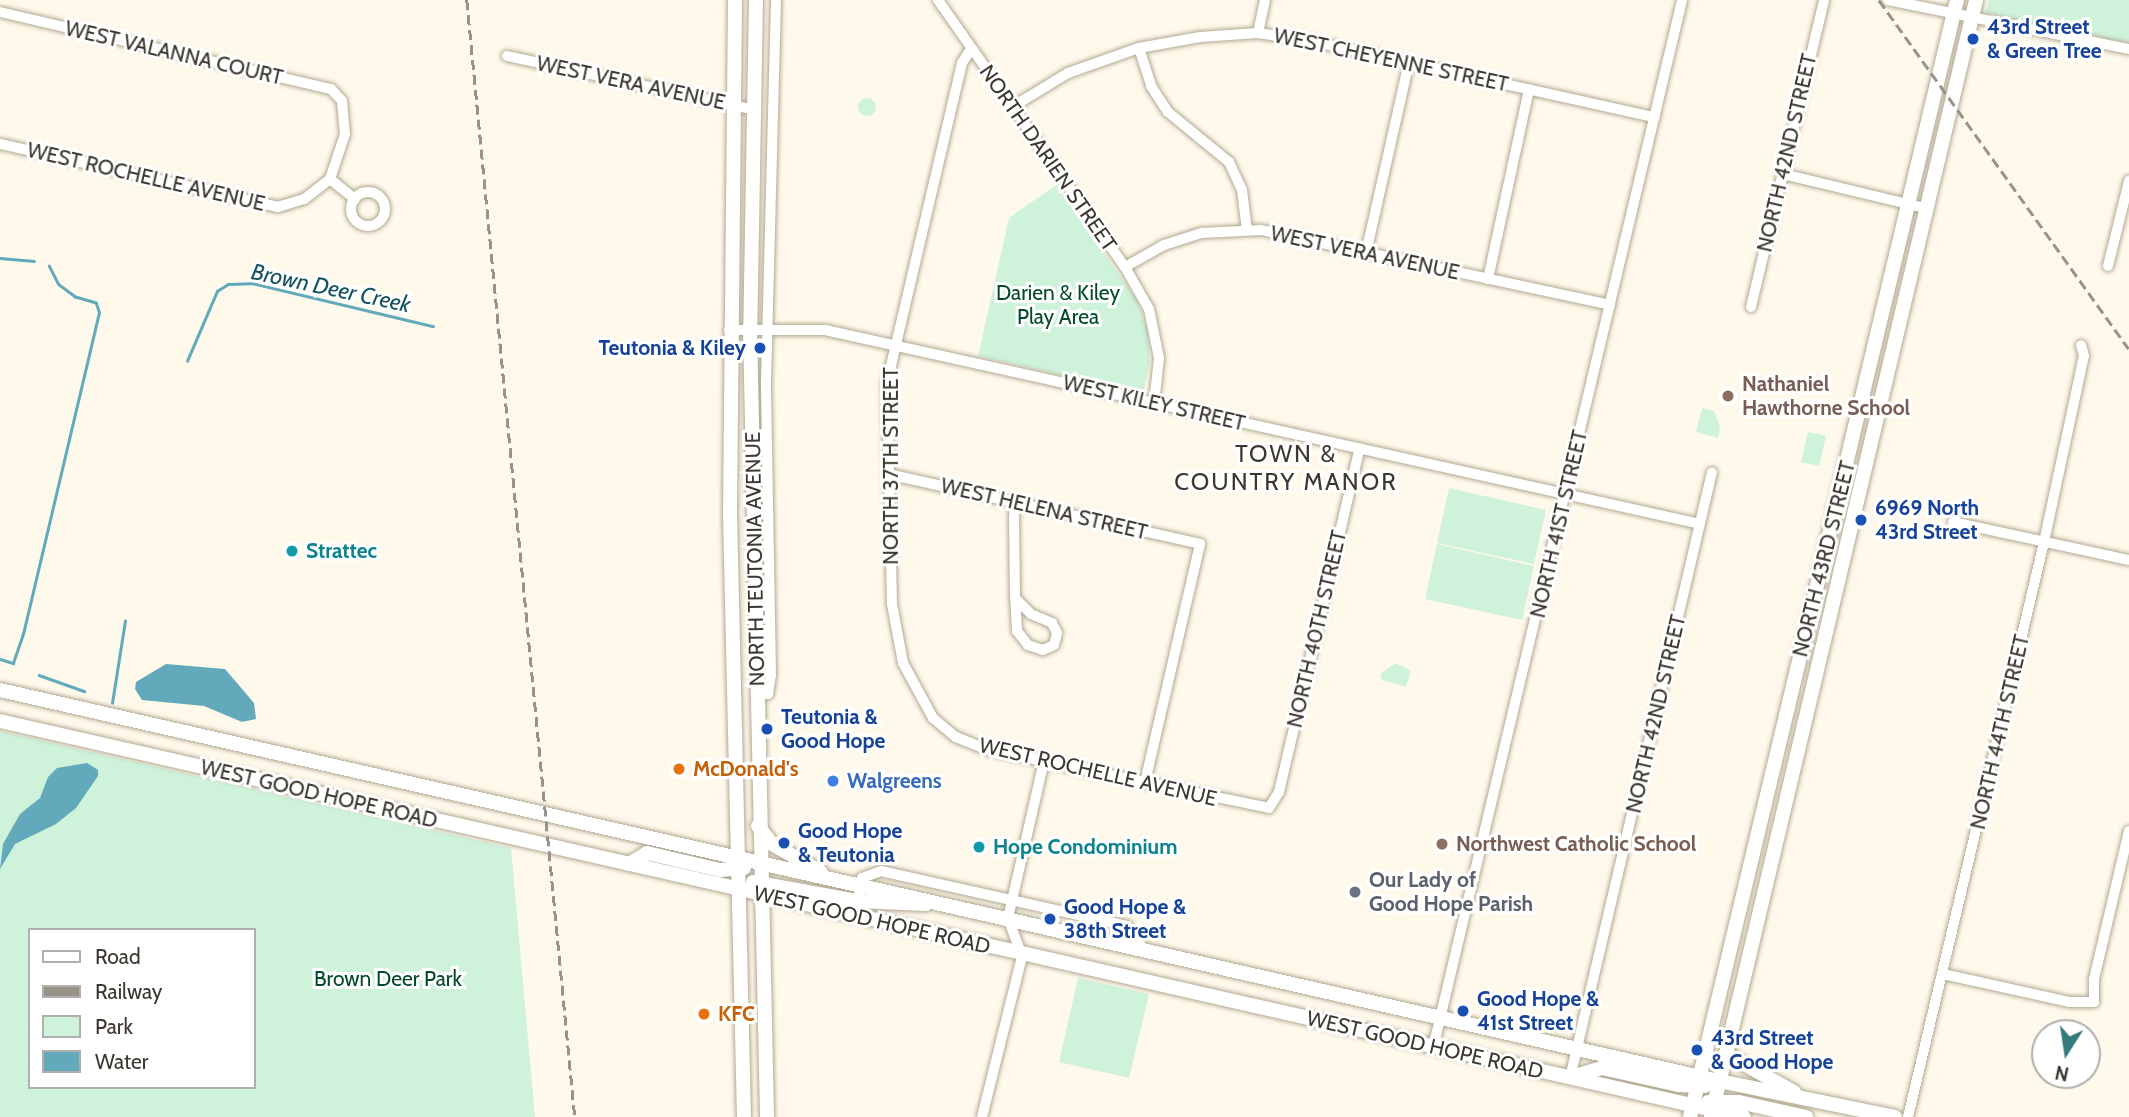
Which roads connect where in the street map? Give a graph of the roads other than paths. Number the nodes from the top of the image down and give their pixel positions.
1 (734, 0) edge
2 (756, 0) edge
3 (776, 0) edge
4 (938, 0) edge
5 (1265, 0) edge
6 (1682, 0) edge
7 (1824, 0) edge
8 (1888, 0) edge
9 (1976, 0) edge
10 (1956, 7) edge
11 (0, 12) edge
12 (1971, 19) junction
13 (1258, 33) junction
14 (971, 48) junction
15 (1139, 48) junction
16 (2129, 49) edge
17 (507, 56) dead end
18 (1409, 62) junction
19 (1529, 89) junction
20 (732, 106) junction
21 (1012, 107) junction
22 (754, 110) junction
23 (1655, 117) junction
24 (0, 144) edge
25 (1783, 174) junction
26 (330, 179) junction
27 (2129, 181) edge
28 (355, 198) dead end
29 (1909, 204) junction
30 (1925, 208) junction
31 (1247, 229) junction
32 (1366, 253) junction
33 (2108, 266) dead end
34 (1125, 267) junction
35 (1488, 279) junction
36 (1610, 305) junction
37 (1751, 307) dead end
38 (729, 330) junction
39 (750, 330) junction
40 (767, 330) junction
41 (893, 345) junction
42 (2081, 345) dead end
43 (1154, 403) junction
44 (1360, 448) junction
45 (1712, 472) dead end
46 (888, 474) junction
47 (1566, 495) junction
48 (1016, 502) junction
49 (1953, 522) dead end
50 (1700, 524) junction
51 (2044, 542) junction
52 (2129, 560) edge
53 (1015, 598) junction
54 (0, 690) edge
55 (763, 694) junction
56 (933, 718) joint
57 (0, 721) edge
58 (1044, 761) junction
59 (1145, 783) junction
60 (1269, 808) joint
61 (758, 826) junction
62 (2129, 831) edge
63 (758, 863) junction
64 (629, 864) junction
65 (736, 864) junction
66 (863, 879) junction
67 (835, 880) junction
68 (760, 887) junction
69 (736, 888) junction
70 (1013, 900) junction
71 (938, 903) junction
72 (857, 909) junction
73 (1008, 918) junction
74 (1144, 949) junction
75 (1022, 956) junction
76 (1943, 974) junction
77 (1441, 1016) junction
78 (1433, 1048) junction
79 (1577, 1048) junction
80 (1726, 1054) junction
81 (1570, 1078) junction
82 (1720, 1081) junction
83 (1698, 1082) junction
84 (1804, 1098) junction
85 (1713, 1110) edge
86 (1691, 1112) edge
87 (744, 1117) edge
88 (767, 1117) edge
89 (982, 1117) edge
90 (1744, 1117) edge
91 (1806, 1117) edge
92 (1895, 1117) edge
93 (1908, 1117) edge

1 - 20 main road, NORTH TEUTONIA AVENUE
2 - 22 main road, NORTH TEUTONIA AVENUE
3 - 40 street, NORTH TEUTONIA AVENUE
4 - 14 street, NORTH DARIEN STREET
5 - 13 street
6 - 23 street, NORTH 41ST STREET
7 - 25 street, NORTH 42ND STREET
8 - 10 street
9 - 12 main road, NORTH 43RD STREET
10 - 12 street
10 - 29 main road, NORTH 43RD STREET
11 - 26 street, WEST VALANNA COURT
12 - 16 street
12 - 30 main road, NORTH 43RD STREET
13 - 15 street, WEST CHEYENNE STREET
13 - 18 street, WEST CHEYENNE STREET
14 - 21 street, NORTH DARIEN STREET
14 - 41 street, NORTH 37TH STREET
15 - 21 street, WEST CHEYENNE STREET
15 - 31 street
17 - 20 street, WEST VERA AVENUE
18 - 19 street, WEST CHEYENNE STREET
18 - 32 street
19 - 23 street, WEST CHEYENNE STREET
19 - 35 street
20 - 22 street, WEST VERA AVENUE
20 - 38 main road, NORTH TEUTONIA AVENUE
21 - 34 street, NORTH DARIEN STREET
22 - 39 main road, NORTH TEUTONIA AVENUE
23 - 36 street, NORTH 41ST STREET
24 - 26 street, WEST ROCHELLE AVENUE
25 - 29 street
25 - 37 street, NORTH 42ND STREET
26 - 28 street
27 - 33 street
29 - 30 street
29 - 83 main road, NORTH 43RD STREET
30 - 80 main road, NORTH 43RD STREET
31 - 32 street, WEST VERA AVENUE
31 - 34 street, WEST VERA AVENUE
32 - 35 street, WEST VERA AVENUE
34 - 43 street, NORTH DARIEN STREET
35 - 36 street, WEST VERA AVENUE
36 - 47 street, NORTH 41ST STREET
38 - 39 street, WEST KILEY STREET
38 - 65 main road, NORTH TEUTONIA AVENUE
39 - 40 street, WEST KILEY STREET
39 - 55 main road, NORTH TEUTONIA AVENUE
40 - 41 street, WEST KILEY STREET
40 - 55 street, NORTH TEUTONIA AVENUE
41 - 43 street, WEST KILEY STREET
41 - 46 street, NORTH 37TH STREET
42 - 51 street, NORTH 44TH STREET
43 - 44 street, WEST KILEY STREET
44 - 47 street, WEST KILEY STREET
44 - 60 street, NORTH 40TH STREET
45 - 50 street, NORTH 42ND STREET
46 - 48 street, WEST HELENA STREET
46 - 56 street, NORTH 37TH STREET
47 - 50 street, WEST KILEY STREET
47 - 77 street, NORTH 41ST STREET
48 - 53 street
48 - 59 street, WEST HELENA STREET
49 - 51 street
50 - 79 street, NORTH 42ND STREET
51 - 52 street
51 - 76 street, NORTH 44TH STREET
53 - 53 street
54 - 65 main road, WEST GOOD HOPE ROAD
55 - 61 main road, NORTH TEUTONIA AVENUE
56 - 58 street, WEST ROCHELLE AVENUE
57 - 64 main road, WEST GOOD HOPE ROAD
58 - 59 street, WEST ROCHELLE AVENUE
58 - 70 street
59 - 60 street, WEST ROCHELLE AVENUE
61 - 63 main road, NORTH TEUTONIA AVENUE
61 - 67 main road
62 - 76 street
63 - 65 main road
63 - 67 main road, WEST GOOD HOPE ROAD
63 - 68 main road, NORTH TEUTONIA AVENUE
64 - 65 main road
64 - 69 main road, WEST GOOD HOPE ROAD
65 - 69 main road, NORTH TEUTONIA AVENUE
66 - 67 main road, WEST GOOD HOPE ROAD
66 - 70 street, WEST GOOD HOPE ROAD
66 - 71 main road, WEST GOOD HOPE ROAD
66 - 72 street
68 - 69 main road
68 - 72 main road
68 - 88 main road, NORTH TEUTONIA AVENUE
69 - 87 main road, NORTH TEUTONIA AVENUE
70 - 73 street
70 - 74 street, WEST GOOD HOPE ROAD
71 - 72 main road
71 - 73 main road, WEST GOOD HOPE ROAD
72 - 75 main road, WEST GOOD HOPE ROAD
73 - 74 main road, WEST GOOD HOPE ROAD
73 - 75 street
74 - 77 main road, WEST GOOD HOPE ROAD
75 - 78 main road, WEST GOOD HOPE ROAD
75 - 89 street
76 - 93 street, NORTH 44TH STREET
77 - 78 street, NORTH 41ST STREET
77 - 79 main road, WEST GOOD HOPE ROAD
78 - 81 main road, WEST GOOD HOPE ROAD
79 - 81 street, NORTH 42ND STREET
79 - 83 main road, WEST GOOD HOPE ROAD
80 - 82 main road, NORTH 43RD STREET
80 - 84 main road
81 - 83 main road
81 - 86 main road, WEST GOOD HOPE ROAD
82 - 83 main road, WEST GOOD HOPE ROAD
82 - 84 main road, WEST GOOD HOPE ROAD
82 - 85 main road, NORTH 43RD STREET
83 - 86 main road, NORTH 43RD STREET
84 - 92 main road, WEST GOOD HOPE ROAD
85 - 86 main road, WEST GOOD HOPE ROAD
85 - 90 main road, WEST GOOD HOPE ROAD
85 - 91 main road

